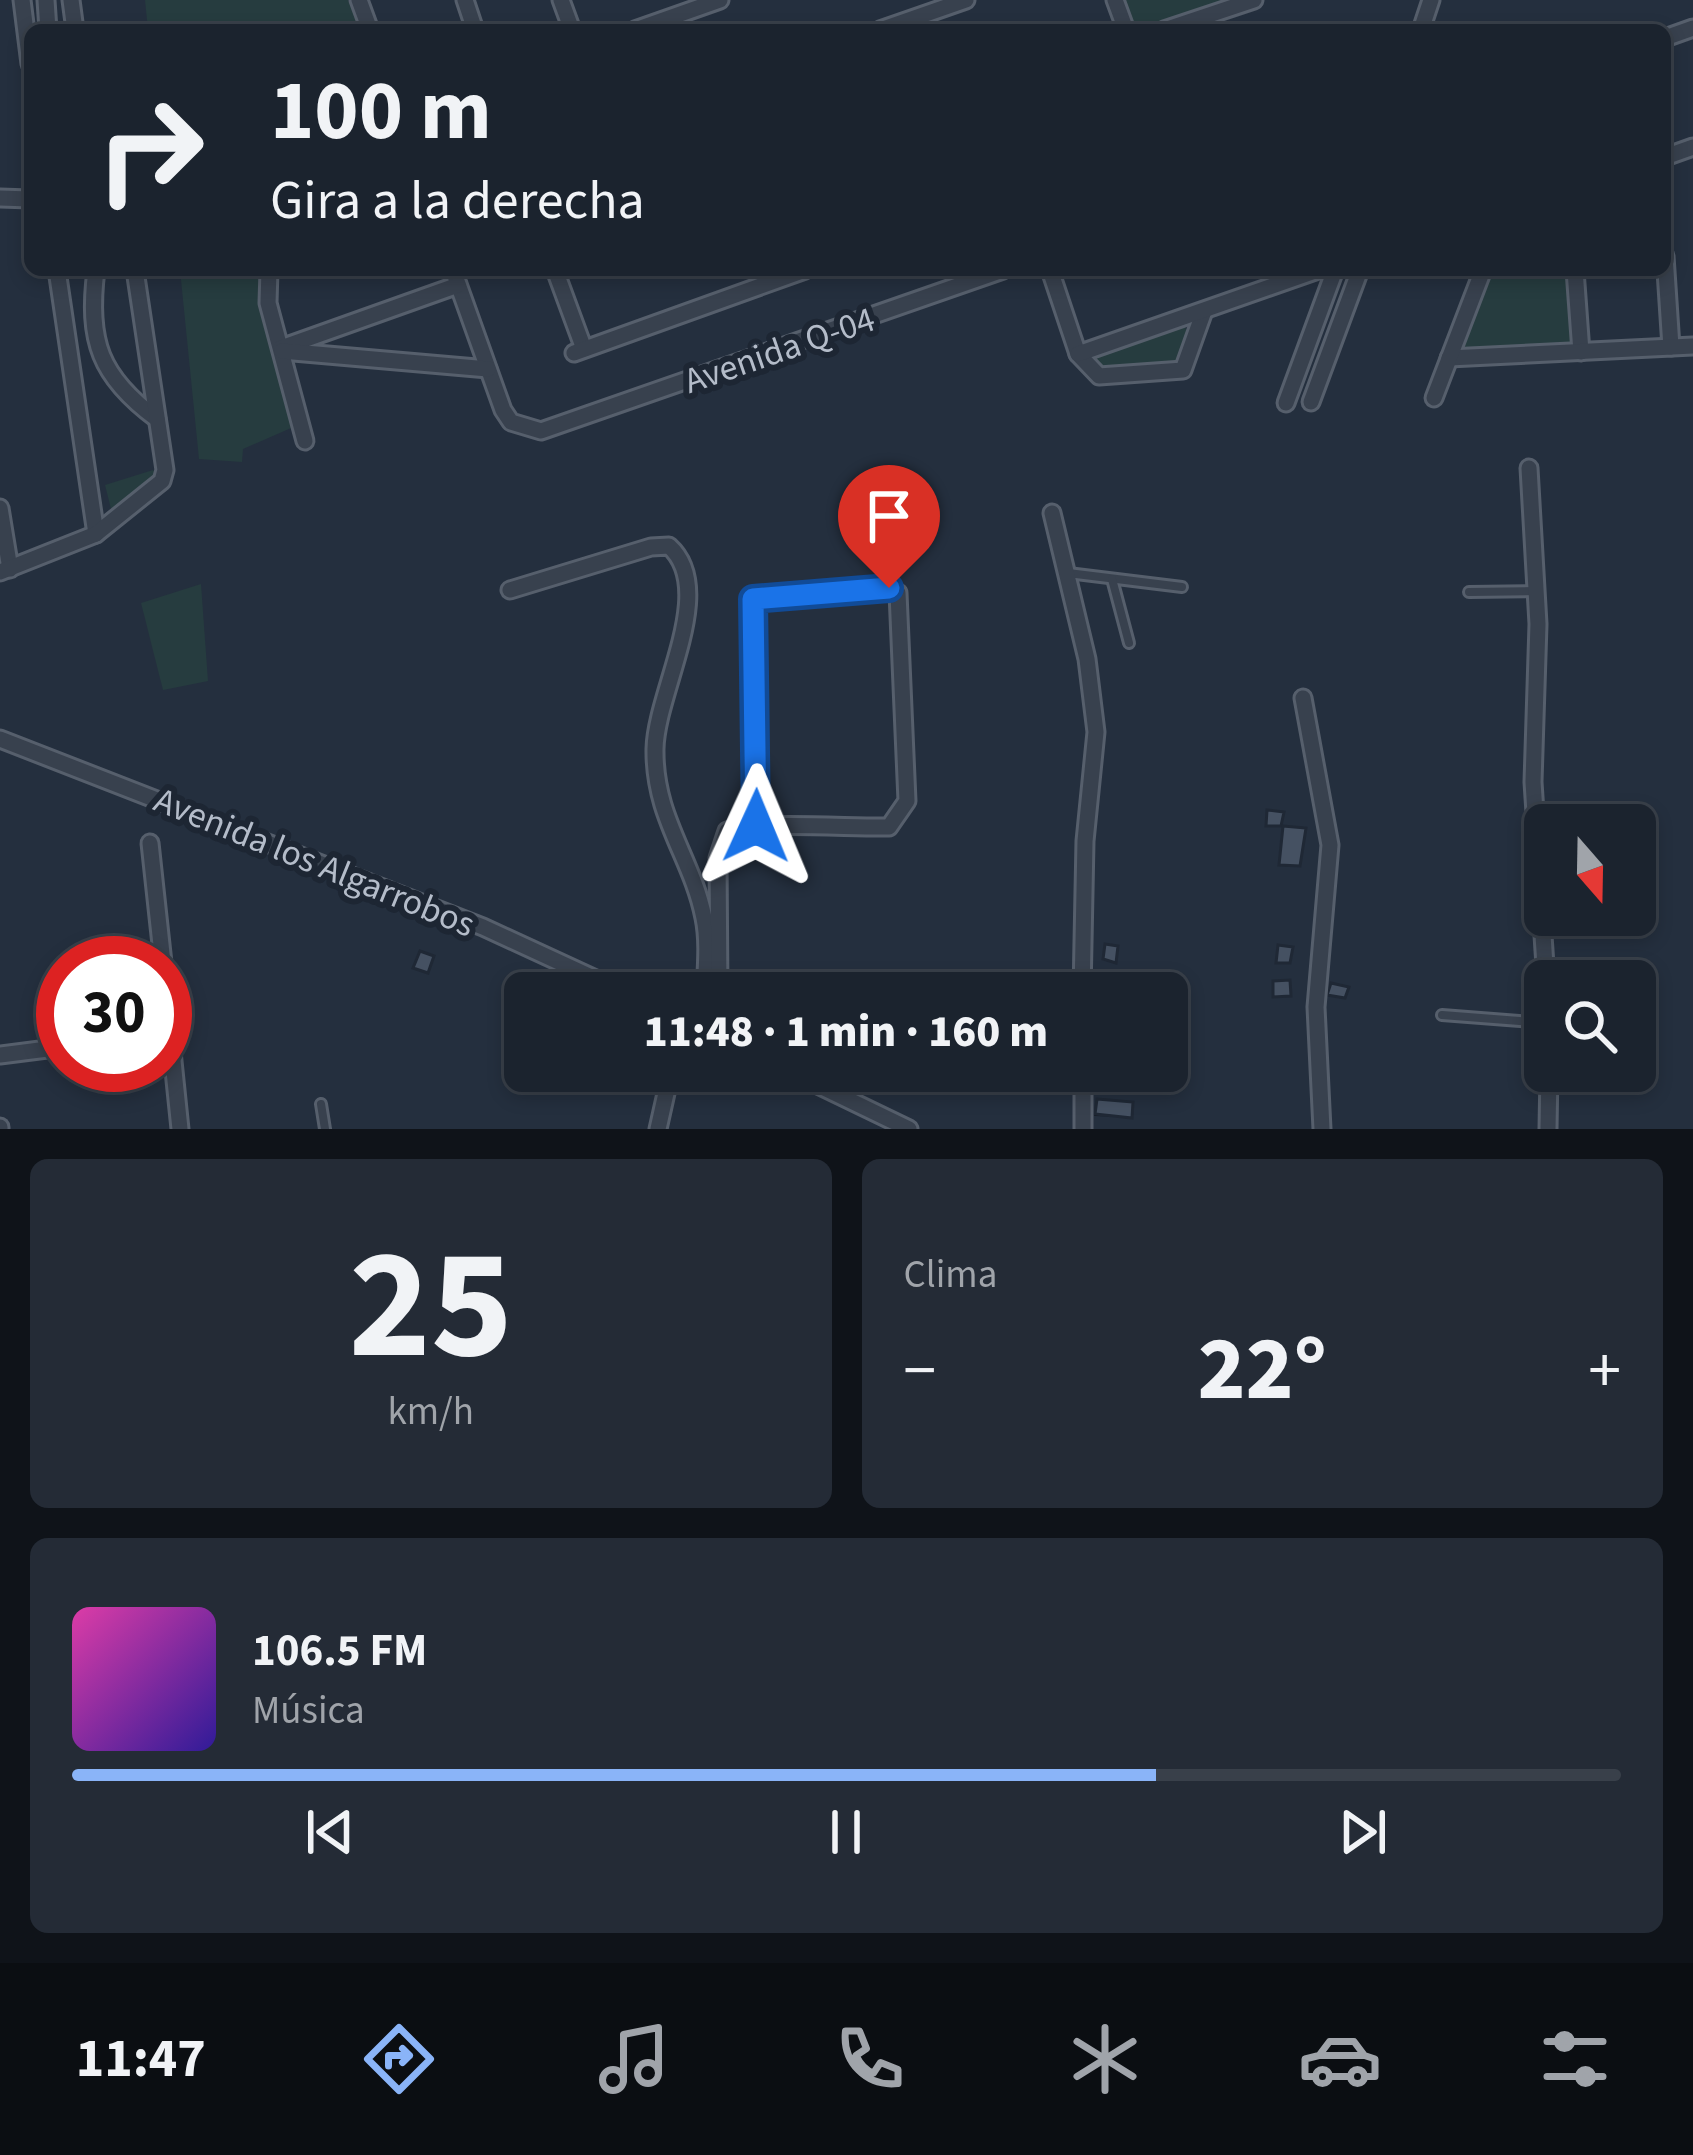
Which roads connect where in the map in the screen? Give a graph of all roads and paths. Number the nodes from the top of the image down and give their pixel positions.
1 (720, 0) edge
2 (966, 0) edge
3 (1254, 0) edge
4 (652, 24) edge
5 (897, 24) edge
6 (1182, 24) edge
7 (58, 276) edge
8 (96, 276) edge
9 (136, 276) edge
10 (269, 276) edge
11 (557, 276) edge
12 (789, 276) edge
13 (987, 276) edge
14 (1052, 276) edge
15 (1301, 276) edge
16 (1333, 276) edge
17 (1358, 276) edge
18 (1481, 276) edge
19 (1575, 276) edge
20 (1667, 276) edge
21 (456, 277) edge
22 (1204, 310) junction
23 (1693, 346) edge
24 (1672, 347) junction
25 (281, 350) junction
26 (1581, 352) junction
27 (1078, 354) junction
28 (1449, 358) junction
29 (488, 369) junction
30 (1434, 398) dead end
31 (1310, 402) dead end
32 (1286, 404) dead end
33 (157, 419) junction
34 (305, 440) dead end
35 (1529, 468) dead end
36 (0, 508) edge
37 (1052, 513) dead end
38 (96, 534) junction
39 (5, 571) edge
40 (1068, 573) junction
41 (1112, 578) junction
42 (1182, 587) dead end
43 (510, 590) dead end
44 (1536, 591) junction
45 (1469, 592) dead end
46 (1129, 643) dead end
47 (1303, 698) dead end
48 (0, 739) edge
49 (756, 826) junction
50 (150, 843) dead end
51 (160, 936) edge
52 (1545, 960) edge
53 (581, 972) edge
54 (704, 972) edge
55 (719, 972) edge
56 (1082, 972) edge
57 (1442, 1015) dead end
58 (1524, 1021) edge
59 (36, 1051) edge
60 (0, 1055) edge
61 (175, 1092) edge
62 (666, 1092) edge
63 (832, 1092) edge
64 (1083, 1092) edge
65 (1549, 1092) edge
66 (321, 1104) dead end
67 (180, 1129) edge
68 (325, 1129) edge
69 (658, 1129) edge
70 (909, 1129) edge
71 (1083, 1129) edge
72 (1322, 1129) edge
73 (1548, 1129) edge

1 - 4 street
2 - 5 street
3 - 6 street
7 - 38 street
8 - 33 street
9 - 33 street
10 - 25 street
11 - 12 street, Avenida Q-04
13 - 29 street, Avenida Q-04
14 - 27 street
15 - 22 street
16 - 32 street
17 - 31 street
18 - 28 street
19 - 26 street
20 - 24 street
21 - 25 street
21 - 29 street
22 - 27 street
22 - 27 street
23 - 24 street
24 - 26 street
25 - 29 street
25 - 34 street
26 - 28 street
28 - 30 street
33 - 38 street
35 - 44 street
36 - 39 street
37 - 40 street
38 - 39 street
40 - 41 lane
40 - 56 street
41 - 42 lane
41 - 46 lane
43 - 54 street
44 - 45 lane
44 - 52 street
47 - 72 street
48 - 53 street, Avenida los Algarrobos
49 - 49 street
49 - 55 street
50 - 51 street
57 - 58 lane
59 - 60 street
61 - 67 street
62 - 69 street
63 - 70 street
64 - 71 street
65 - 73 street
66 - 68 lane

